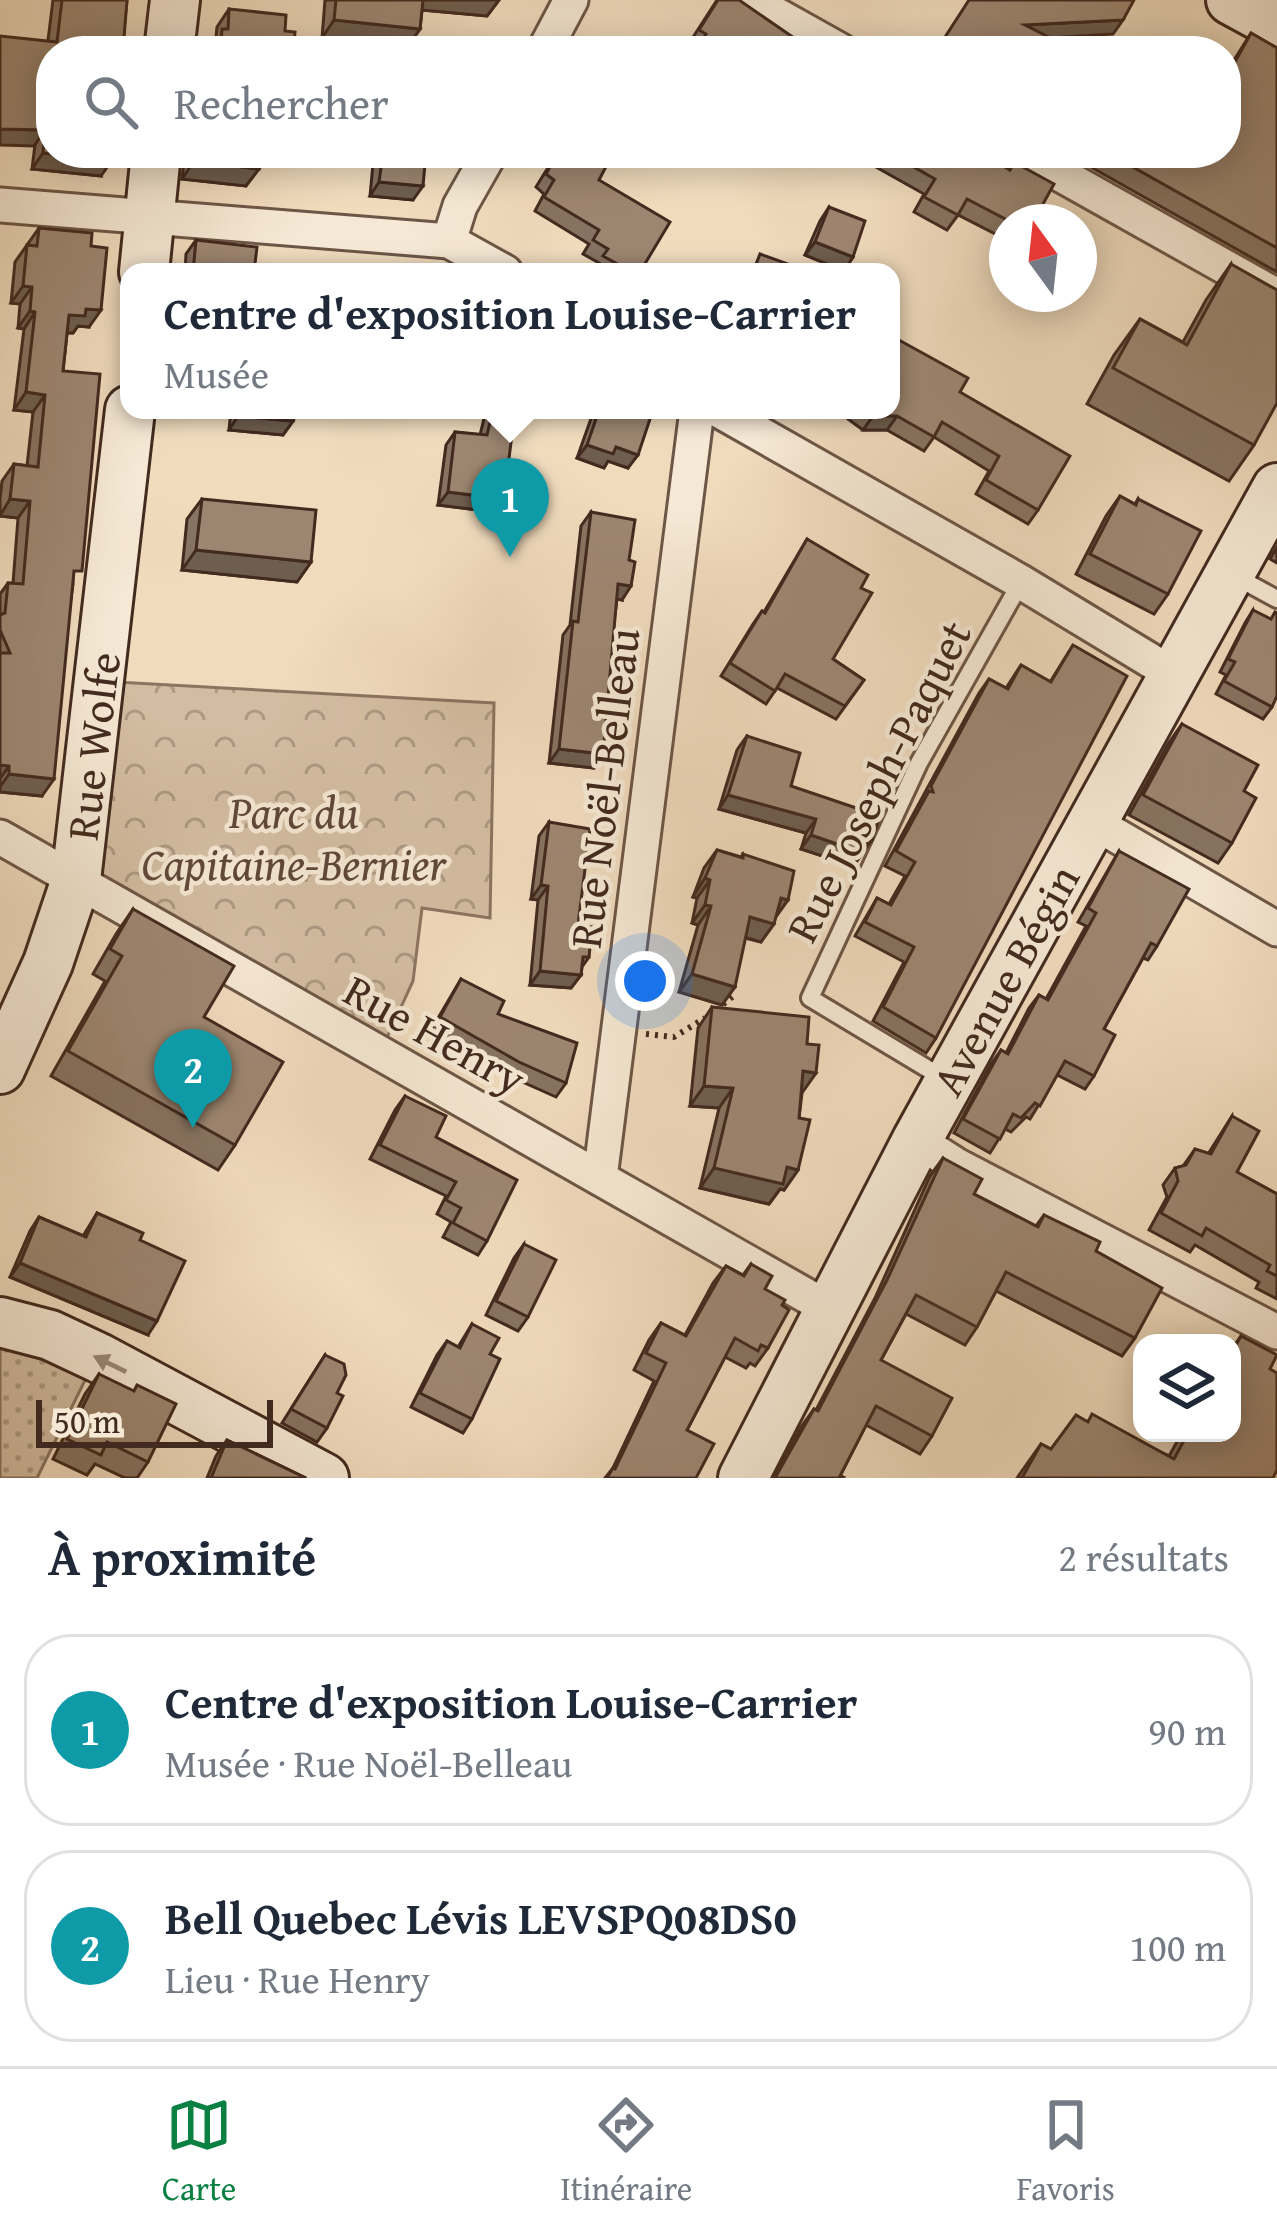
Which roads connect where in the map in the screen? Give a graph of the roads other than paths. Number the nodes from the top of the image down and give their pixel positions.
1 (175, 0) edge
2 (572, 0) edge
3 (750, 0) edge
4 (1232, 0) edge
5 (1277, 25) edge
6 (171, 36) edge
7 (552, 36) edge
8 (814, 36) edge
9 (154, 168) edge
10 (482, 168) edge
11 (1049, 168) edge
12 (0, 205) edge
13 (149, 217) junction
14 (449, 242) junction
15 (145, 263) edge
16 (491, 263) edge
17 (1277, 296) edge
18 (129, 419) edge
19 (696, 419) edge
20 (734, 419) edge
21 (1277, 488) edge
22 (1230, 574) junction
23 (1021, 582) junction
24 (1277, 599) edge
25 (1176, 676) junction
26 (1093, 822) junction
27 (0, 836) edge
28 (76, 880) junction
29 (1277, 928) edge
30 (0, 1069) edge
31 (949, 1081) junction
32 (917, 1140) junction
33 (600, 1178) junction
34 (828, 1308) junction
35 (0, 1322) edge
36 (1277, 1332) edge
37 (324, 1478) edge
38 (743, 1478) edge

1 - 6 street
2 - 7 street
3 - 8 street
4 - 5 street
9 - 13 street
10 - 14 street
11 - 17 street
12 - 13 street
13 - 14 street
13 - 15 street
14 - 16 street
18 - 28 street, Rue Wolfe
19 - 33 street, Rue Noël-Belleau
20 - 23 street
21 - 22 street, Avenue Bégin
22 - 24 lane
22 - 25 street, Avenue Bégin
23 - 25 street
23 - 31 lane, Rue Joseph-Paquet
25 - 26 street, Avenue Bégin
26 - 29 street
26 - 31 street, Avenue Bégin
27 - 28 street, Rue Henry
28 - 30 street, Rue Wolfe
28 - 33 street, Rue Henry
31 - 32 street, Avenue Bégin
32 - 34 street, Avenue Bégin
32 - 36 street
33 - 34 street, Rue Henry
34 - 38 street, Avenue Bégin
37 -> 35 street

